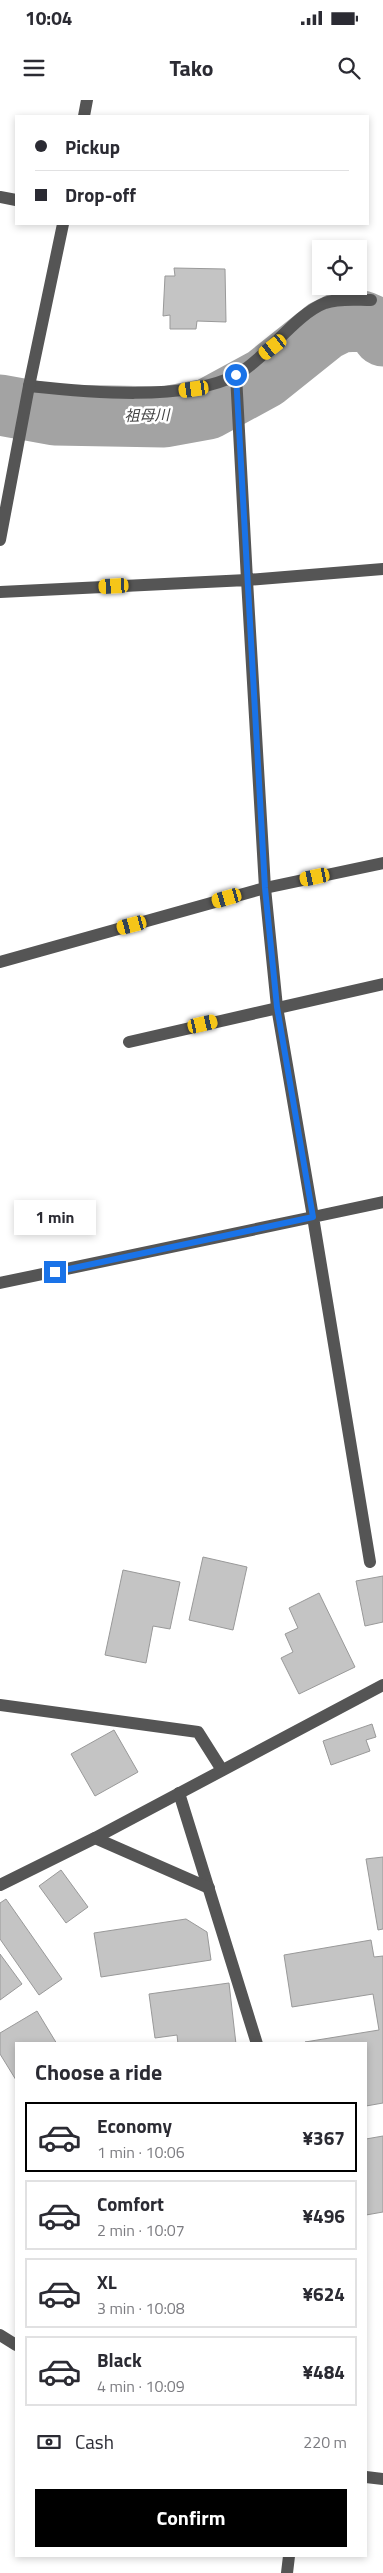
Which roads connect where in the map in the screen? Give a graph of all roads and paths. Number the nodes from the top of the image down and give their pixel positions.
1 (87, 100) edge
2 (84, 115) edge
3 (0, 197) edge
4 (15, 200) edge
5 (63, 225) edge
6 (371, 300) dead end
7 (236, 375) junction
8 (29, 386) junction
9 (0, 540) edge
10 (383, 569) edge
11 (247, 580) junction
12 (0, 592) edge
13 (383, 863) edge
14 (265, 888) junction
15 (0, 962) edge
16 (383, 984) edge
17 (277, 1007) junction
18 (129, 1042) dead end
19 (383, 1202) edge
20 (313, 1217) junction
21 (0, 1283) edge
22 (370, 1562) dead end
23 (383, 1685) edge
24 (0, 1705) edge
25 (222, 1770) junction
26 (179, 1793) junction
27 (95, 1838) junction
28 (0, 1885) edge
29 (209, 1888) junction
30 (256, 2042) edge
31 (0, 2335) edge
32 (15, 2344) edge
33 (367, 2477) edge
34 (383, 2479) edge
35 (289, 2557) edge
36 (287, 2573) edge

1 - 2 street
3 - 4 street
5 - 8 street
6 - 7 street
7 - 8 street
7 - 11 street
8 - 9 street
10 - 11 street
11 - 12 street
11 - 14 street
13 - 14 street
14 - 15 street
14 - 17 street
16 - 17 street
17 - 18 street
17 - 20 street
19 - 20 street
20 - 21 street
20 - 22 street
23 - 25 street
24 - 25 street
25 - 26 street
26 - 27 street
26 - 29 street
27 - 28 street
27 - 29 street
29 - 30 street
31 - 32 street
33 - 34 street
35 - 36 street

